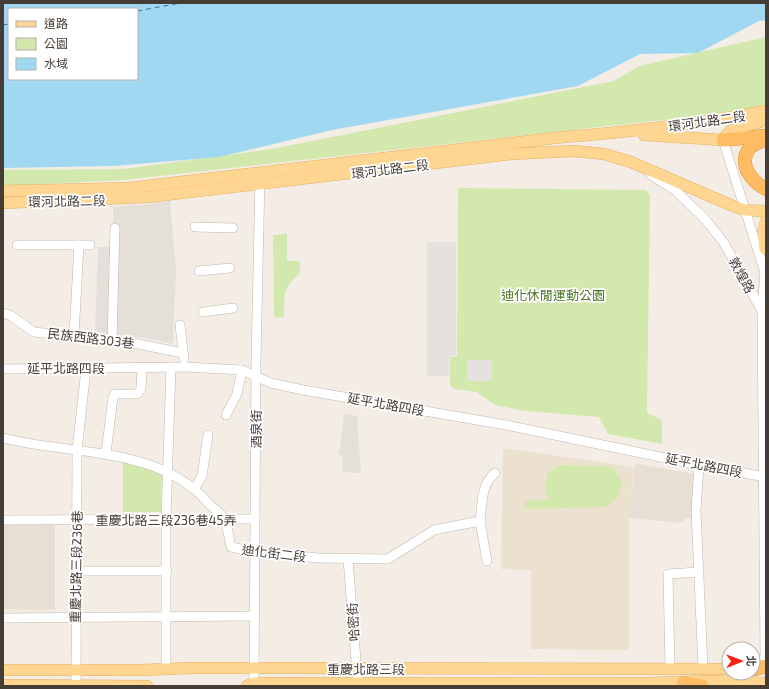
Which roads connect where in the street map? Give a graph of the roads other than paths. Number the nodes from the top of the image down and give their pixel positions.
1 (766, 112) edge
2 (766, 120) edge
3 (614, 133) junction
4 (766, 136) edge
5 (723, 140) junction
6 (766, 140) edge
7 (631, 162) junction
8 (260, 173) junction
9 (261, 184) junction
10 (766, 190) edge
11 (3, 191) edge
12 (3, 203) edge
13 (749, 210) junction
14 (766, 211) edge
15 (766, 221) edge
16 (195, 227) dead end
17 (116, 228) dead end
18 (233, 228) dead end
19 (17, 245) dead end
20 (79, 245) junction
21 (90, 245) dead end
22 (765, 251) edge
23 (230, 268) dead end
24 (199, 271) dead end
25 (765, 273) edge
26 (233, 308) dead end
27 (762, 311) junction
28 (203, 312) dead end
29 (7, 314) edge
30 (180, 325) dead end
31 (74, 336) junction
32 (112, 340) junction
33 (183, 353) junction
34 (170, 367) junction
35 (185, 367) junction
36 (142, 368) junction
37 (3, 369) edge
38 (86, 369) junction
39 (242, 370) junction
40 (256, 377) junction
41 (226, 415) dead end
42 (208, 435) dead end
43 (3, 438) edge
44 (77, 450) junction
45 (106, 453) junction
46 (699, 465) junction
47 (168, 473) junction
48 (494, 473) dead end
49 (764, 477) edge
50 (195, 488) junction
51 (166, 519) junction
52 (224, 519) junction
53 (255, 519) junction
54 (3, 520) edge
55 (77, 520) junction
56 (480, 521) junction
57 (255, 552) junction
58 (348, 559) junction
59 (487, 561) dead end
60 (76, 571) junction
61 (167, 571) junction
62 (699, 572) junction
63 (255, 616) junction
64 (76, 617) junction
65 (166, 617) junction
66 (3, 618) edge
67 (761, 665) edge
68 (254, 668) junction
69 (703, 668) junction
70 (166, 669) junction
71 (356, 669) junction
72 (670, 669) junction
73 (721, 669) edge
74 (3, 670) edge
75 (75, 670) junction
76 (683, 683) junction
77 (766, 683) edge
78 (3, 685) edge
79 (76, 685) edge
80 (251, 685) edge
81 (357, 685) edge
82 (147, 686) edge
83 (702, 686) edge

1 - 3 main road, 環河北路二段
2 - 5 main road
3 - 5 main road
3 - 8 main road, 環河北路二段
4 - 5 highway
5 - 13 street
6 - 10 highway
7 - 9 main road, 環河北路二段
7 - 13 main road, 環河北路二段
7 - 27 street, 敦煌路
8 - 9 street, 酒泉街
8 - 11 main road, 環河北路二段
9 - 12 main road, 環河北路二段
9 - 40 street, 酒泉街
13 - 14 main road, 環河北路二段
13 - 22 street
13 - 25 street
15 - 22 main road
16 - 18 street
17 - 32 street
19 - 20 street
20 - 21 street
20 - 31 street
23 - 24 street
25 - 27 street
26 - 28 street
27 - 49 street, 敦煌路
29 - 31 street, 民族西路303巷
30 - 33 street
31 - 32 street, 民族西路303巷
32 - 33 street, 民族西路303巷
33 - 35 street
34 - 35 street, 延平北路四段
34 - 36 street, 延平北路四段
34 - 47 street
35 - 39 street, 延平北路四段
36 - 38 street, 延平北路四段
36 - 45 street
37 - 38 street, 延平北路四段
38 - 44 street, 重慶北路三段236巷
39 - 40 street, 延平北路四段
39 - 41 street
40 - 46 street, 延平北路四段
40 - 53 street, 酒泉街
42 - 50 street
43 - 44 street, 迪化街二段
44 - 45 street, 迪化街二段
44 - 55 street, 重慶北路三段236巷
45 - 47 street, 迪化街二段
46 - 49 street, 延平北路四段
46 - 62 street
47 - 50 street, 迪化街二段
47 - 51 street
48 - 56 street
49 - 67 street, 敦煌路
50 - 52 street, 迪化街二段
51 - 52 street, 重慶北路三段236巷45弄
51 - 55 street, 重慶北路三段236巷45弄
51 - 61 street
52 - 53 street, 重慶北路三段236巷45弄
52 - 57 street, 迪化街二段
53 - 57 street, 酒泉街
54 - 55 street, 重慶北路三段236巷45弄
55 - 60 street, 重慶北路三段236巷
56 - 58 street, 迪化街二段
56 - 59 street
57 - 58 street, 迪化街二段
57 - 63 street, 酒泉街
58 - 71 street, 哈密街
60 - 61 street
60 - 64 street, 重慶北路三段236巷
61 - 65 street
62 - 69 street
62 - 72 street
63 - 65 street
63 - 68 street, 酒泉街
64 - 65 street
64 - 66 street
64 - 75 street, 重慶北路三段236巷
65 - 70 street
68 - 70 main road, 重慶北路三段
68 - 71 main road, 重慶北路三段
68 - 80 street, 酒泉街
69 - 72 main road, 重慶北路三段
69 - 73 main road, 重慶北路三段
70 - 75 main road, 重慶北路三段
71 - 72 main road, 重慶北路三段
71 - 81 street, 哈密街
74 - 75 main road, 重慶北路三段
75 - 79 street, 重慶北路三段236巷
76 - 77 main road, 重慶北路三段
76 - 81 main road, 重慶北路三段
76 - 83 highway
78 - 79 main road
79 - 82 main road
80 - 81 main road, 重慶北路三段

